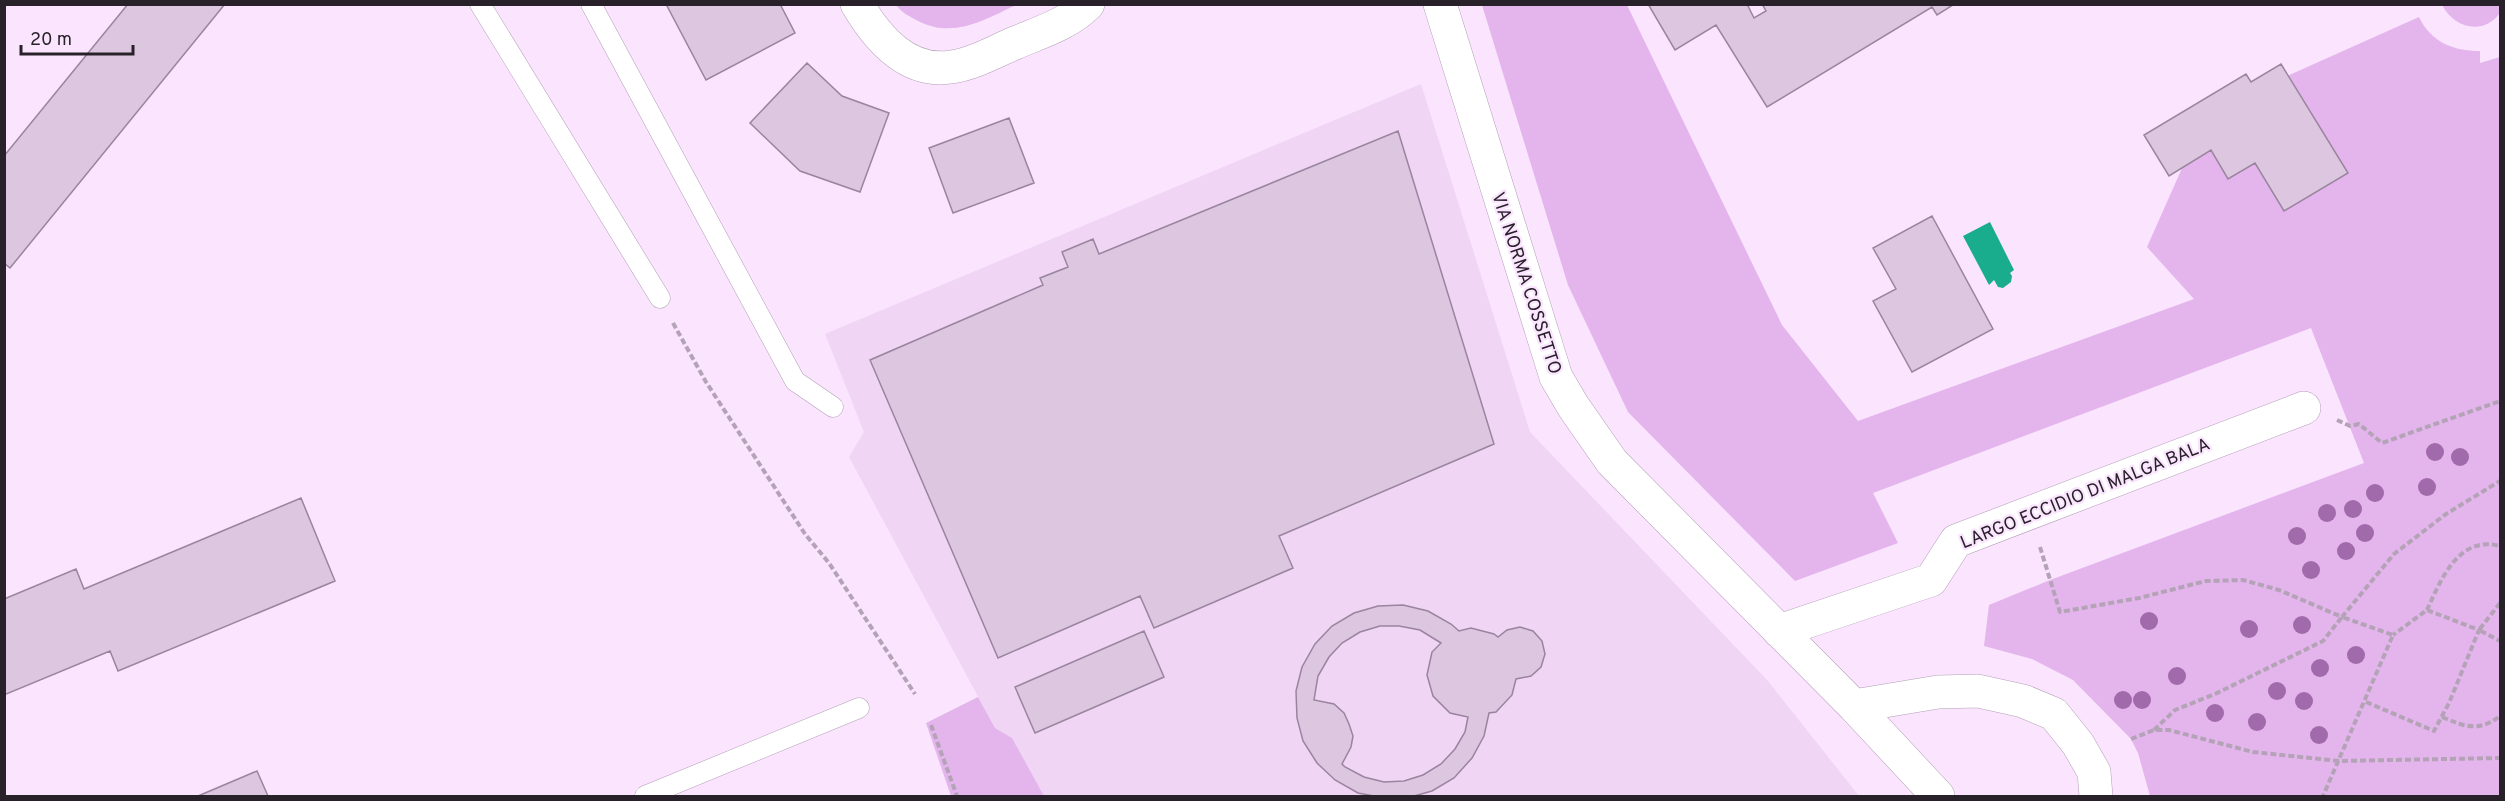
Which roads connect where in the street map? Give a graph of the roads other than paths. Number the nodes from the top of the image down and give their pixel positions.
1 (480, 4) edge
2 (591, 4) edge
3 (857, 4) edge
4 (1088, 4) edge
5 (1440, 4) edge
6 (660, 298) road end
7 (833, 407) dead end
8 (2304, 408) dead end
9 (1779, 631) junction
10 (1854, 706) junction
11 (859, 708) dead end
12 (645, 796) edge
13 (1938, 796) edge
14 (2096, 796) edge

1 - 6 lane
2 - 7 lane
3 - 4 street
5 - 9 street, VIA NORMA COSSETTO
8 - 9 street, LARGO ECCIDIO DI MALGA BALA
9 - 10 street, VIA NORMA COSSETTO
10 - 13 street, VIA NORMA COSSETTO
10 - 14 street
11 - 12 lane

